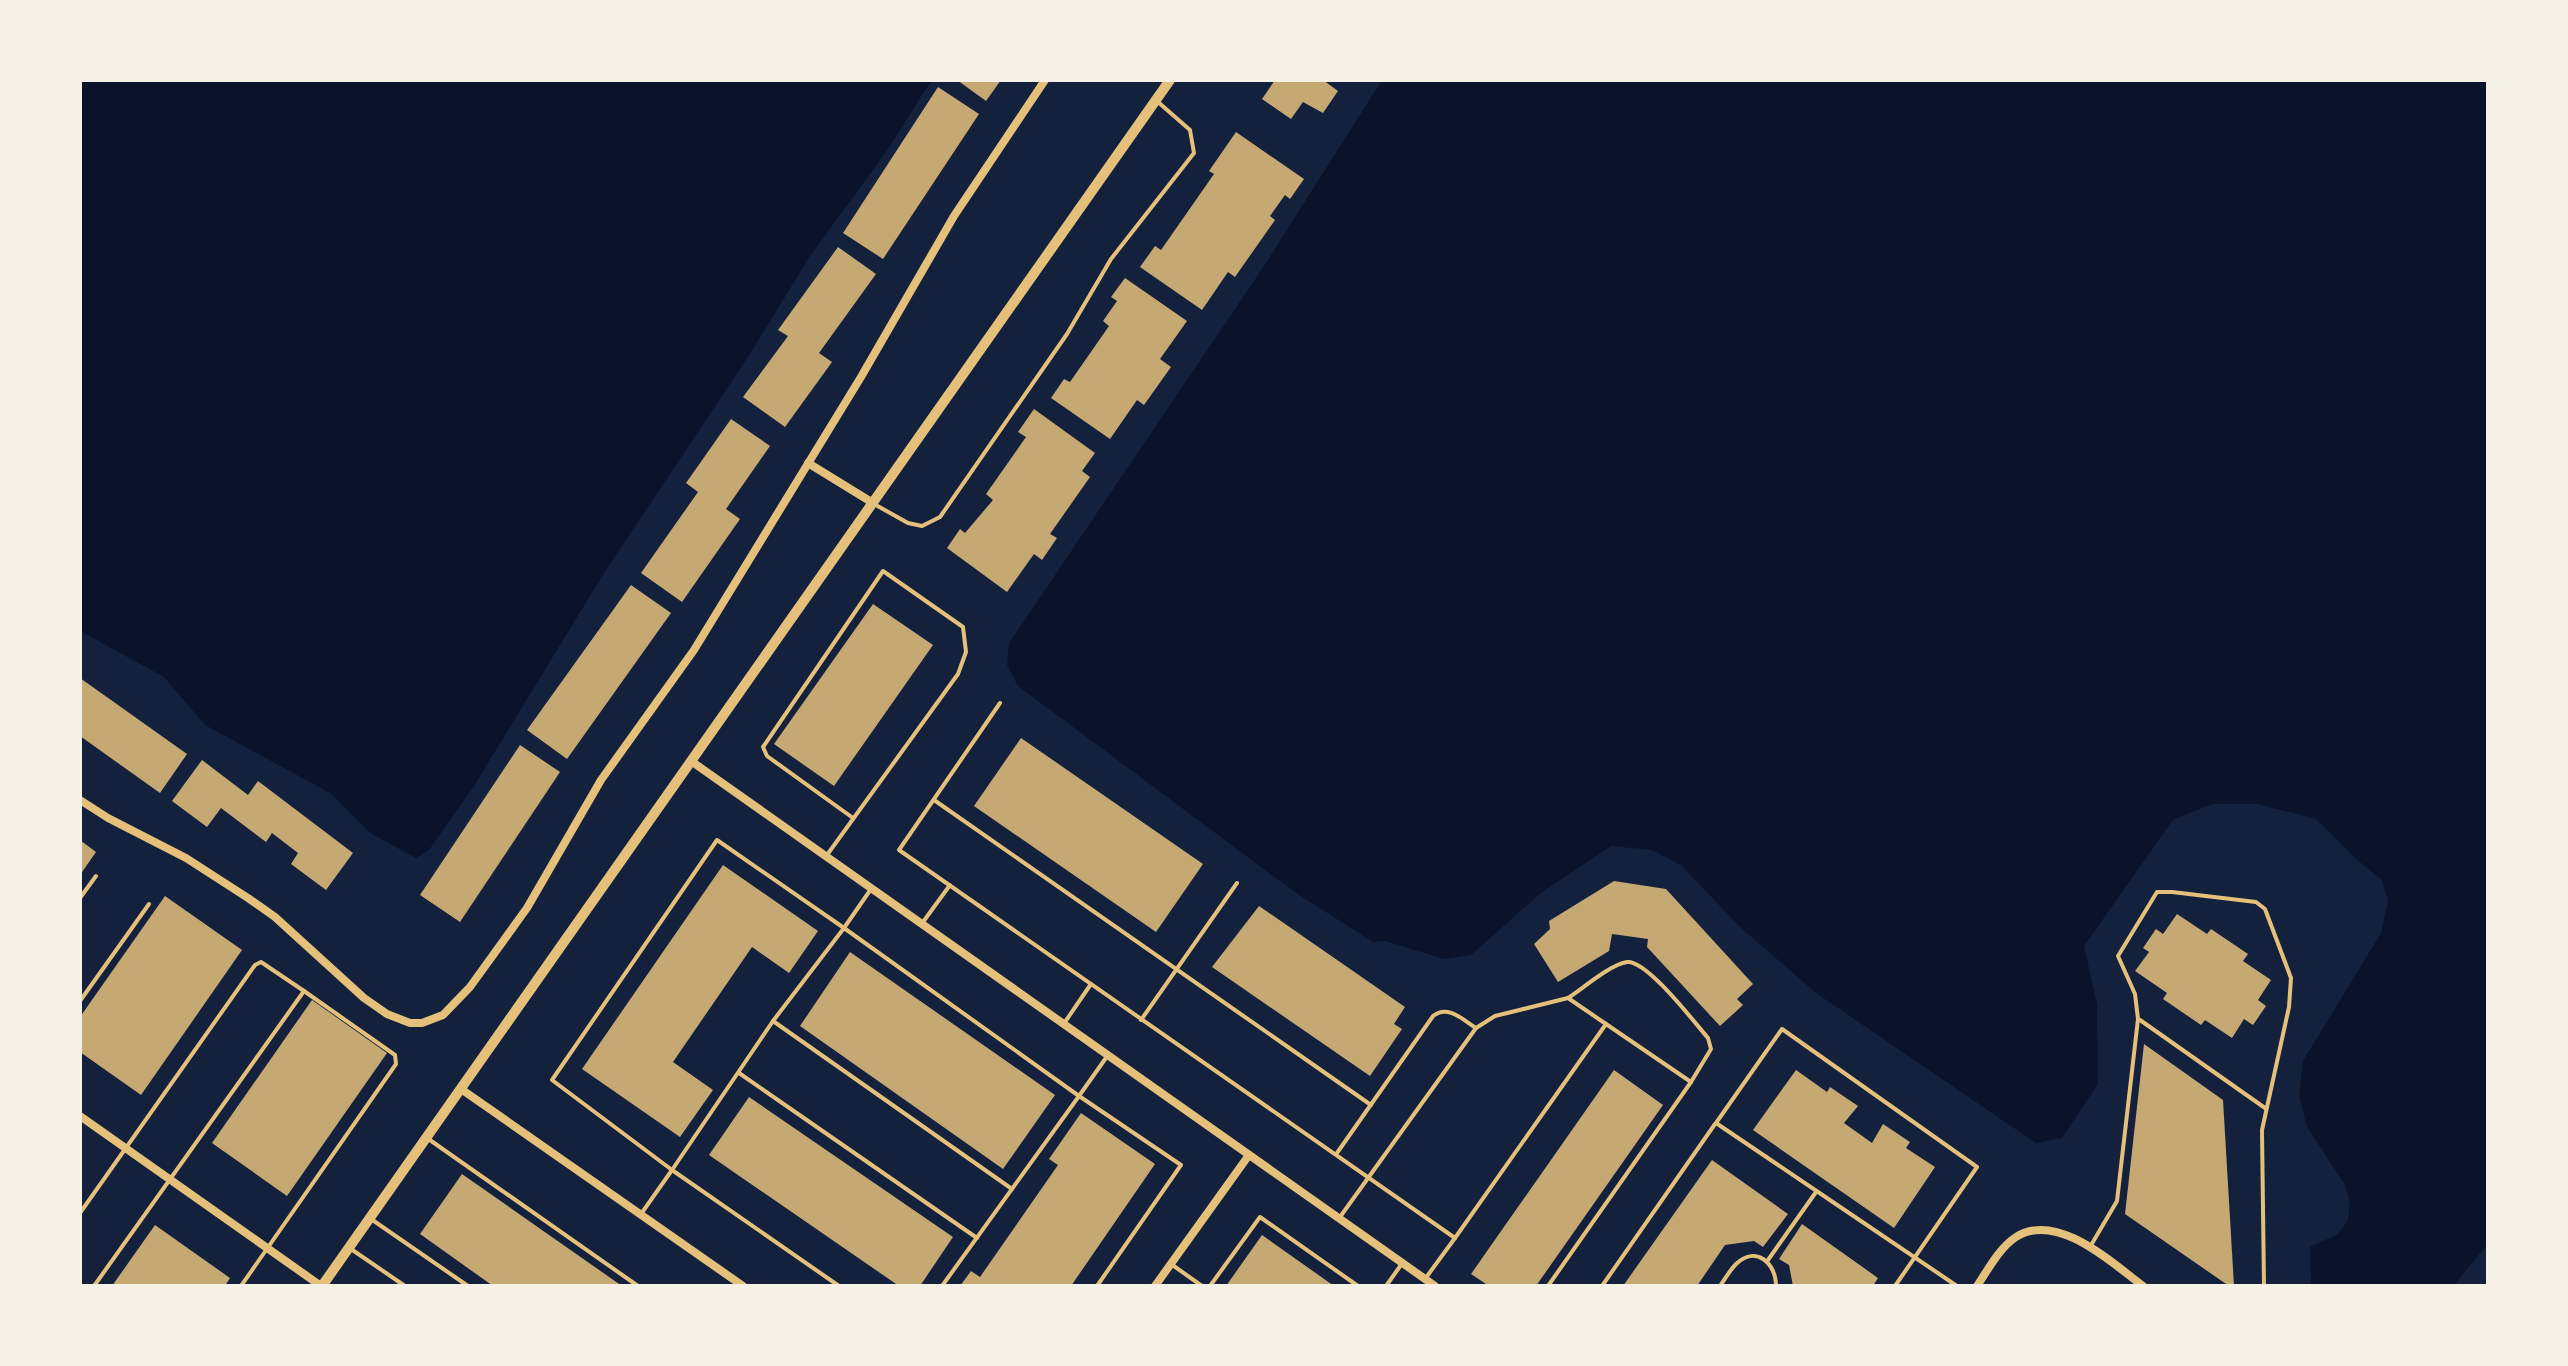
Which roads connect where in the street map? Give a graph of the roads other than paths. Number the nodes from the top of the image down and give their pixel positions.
1 (1045, 80) edge
2 (1170, 80) edge
3 (1156, 100) junction
4 (808, 463) junction
5 (873, 503) junction
6 (1000, 703) dead end
7 (691, 761) junction
8 (80, 800) edge
9 (934, 800) junction
10 (853, 818) junction
11 (826, 857) junction
12 (96, 876) dead end
13 (1237, 883) dead end
14 (950, 885) junction
15 (871, 889) junction
16 (80, 898) edge
17 (149, 904) dead end
18 (921, 924) junction
19 (844, 928) junction
20 (1176, 970) junction
21 (1091, 984) junction
22 (304, 991) junction
23 (1568, 998) junction
24 (80, 1001) edge
25 (2138, 1019) junction
26 (1141, 1020) junction
27 (773, 1021) junction
28 (1064, 1024) junction
29 (1606, 1024) junction
30 (1476, 1028) junction
31 (1108, 1055) junction
32 (739, 1073) junction
33 (1691, 1082) junction
34 (461, 1089) junction
35 (1079, 1096) junction
36 (1371, 1105) junction
37 (2265, 1108) junction
38 (80, 1116) edge
39 (1716, 1123) junction
40 (426, 1137) junction
41 (125, 1147) junction
42 (1337, 1154) junction
43 (1249, 1155) junction
44 (672, 1170) junction
45 (1371, 1176) junction
46 (170, 1179) junction
47 (1012, 1189) junction
48 (1816, 1192) junction
49 (80, 1213) edge
50 (641, 1214) junction
51 (370, 1217) junction
52 (1339, 1218) junction
53 (977, 1238) junction
54 (1455, 1238) junction
55 (267, 1248) junction
56 (349, 1248) junction
57 (2090, 1248) junction
58 (1915, 1257) junction
59 (1768, 1260) junction
60 (1403, 1263) junction
61 (1170, 1264) junction
62 (1425, 1279) junction
63 (94, 1286) edge
64 (241, 1286) edge
65 (322, 1286) edge
66 (405, 1286) edge
67 (468, 1286) edge
68 (638, 1286) edge
69 (743, 1286) edge
70 (839, 1286) edge
71 (942, 1286) edge
72 (1097, 1286) edge
73 (1155, 1286) edge
74 (1202, 1286) edge
75 (1210, 1286) edge
76 (1358, 1286) edge
77 (1386, 1286) edge
78 (1435, 1286) edge
79 (1548, 1286) edge
80 (1602, 1286) edge
81 (1720, 1286) edge
82 (1776, 1286) edge
83 (1895, 1286) edge
84 (1957, 1286) edge
85 (1977, 1286) edge
86 (2143, 1286) edge
87 (2264, 1286) edge

1 - 4 street
2 - 3 street
3 - 5 street
3 - 5 lane
4 - 5 street
4 - 8 street
5 - 7 street
6 - 9 lane
7 - 11 street
7 - 34 street
9 - 14 lane
9 - 20 lane
10 - 10 lane
10 - 11 lane
11 - 15 street
12 - 16 lane
13 - 20 lane
14 - 18 lane
14 - 21 lane
15 - 18 street
15 - 19 lane
17 - 24 lane
18 - 28 street
19 - 27 lane
19 - 35 lane
19 - 44 lane
20 - 26 lane
20 - 36 lane
21 - 26 lane
21 - 28 lane
22 - 41 lane
22 - 46 lane
22 - 55 lane
23 - 29 lane
23 - 30 lane
23 - 33 lane
25 - 37 lane
25 - 37 lane
25 - 57 lane
26 - 42 lane
27 - 32 lane
27 - 47 lane
28 - 31 street
29 - 33 lane
29 - 54 lane
30 - 36 lane
30 - 45 lane
31 - 35 lane
31 - 43 street
32 - 44 lane
32 - 53 lane
33 - 79 lane
34 - 40 street
34 - 50 street
35 - 47 lane
35 - 72 lane
36 - 42 lane
37 - 87 lane
38 - 41 street
39 - 48 lane
39 - 58 lane
39 - 80 lane
40 - 51 street
40 - 68 lane
41 - 46 street
41 - 49 lane
42 - 45 lane
43 - 52 street
43 - 61 street
44 - 50 lane
44 - 70 lane
45 - 52 lane
45 - 54 lane
46 - 55 street
46 - 63 lane
47 - 53 lane
48 - 58 lane
48 - 59 lane
50 - 69 street
51 - 56 street
51 - 67 lane
52 - 60 street
53 - 71 lane
54 - 62 lane
55 - 64 lane
55 - 65 street
56 - 65 street
56 - 66 lane
57 - 85 street
57 - 86 street
58 - 83 lane
58 - 84 lane
59 - 81 lane
59 - 82 lane
60 - 62 street
60 - 77 lane
61 - 73 street
61 - 74 lane
62 - 78 street
75 - 76 lane

